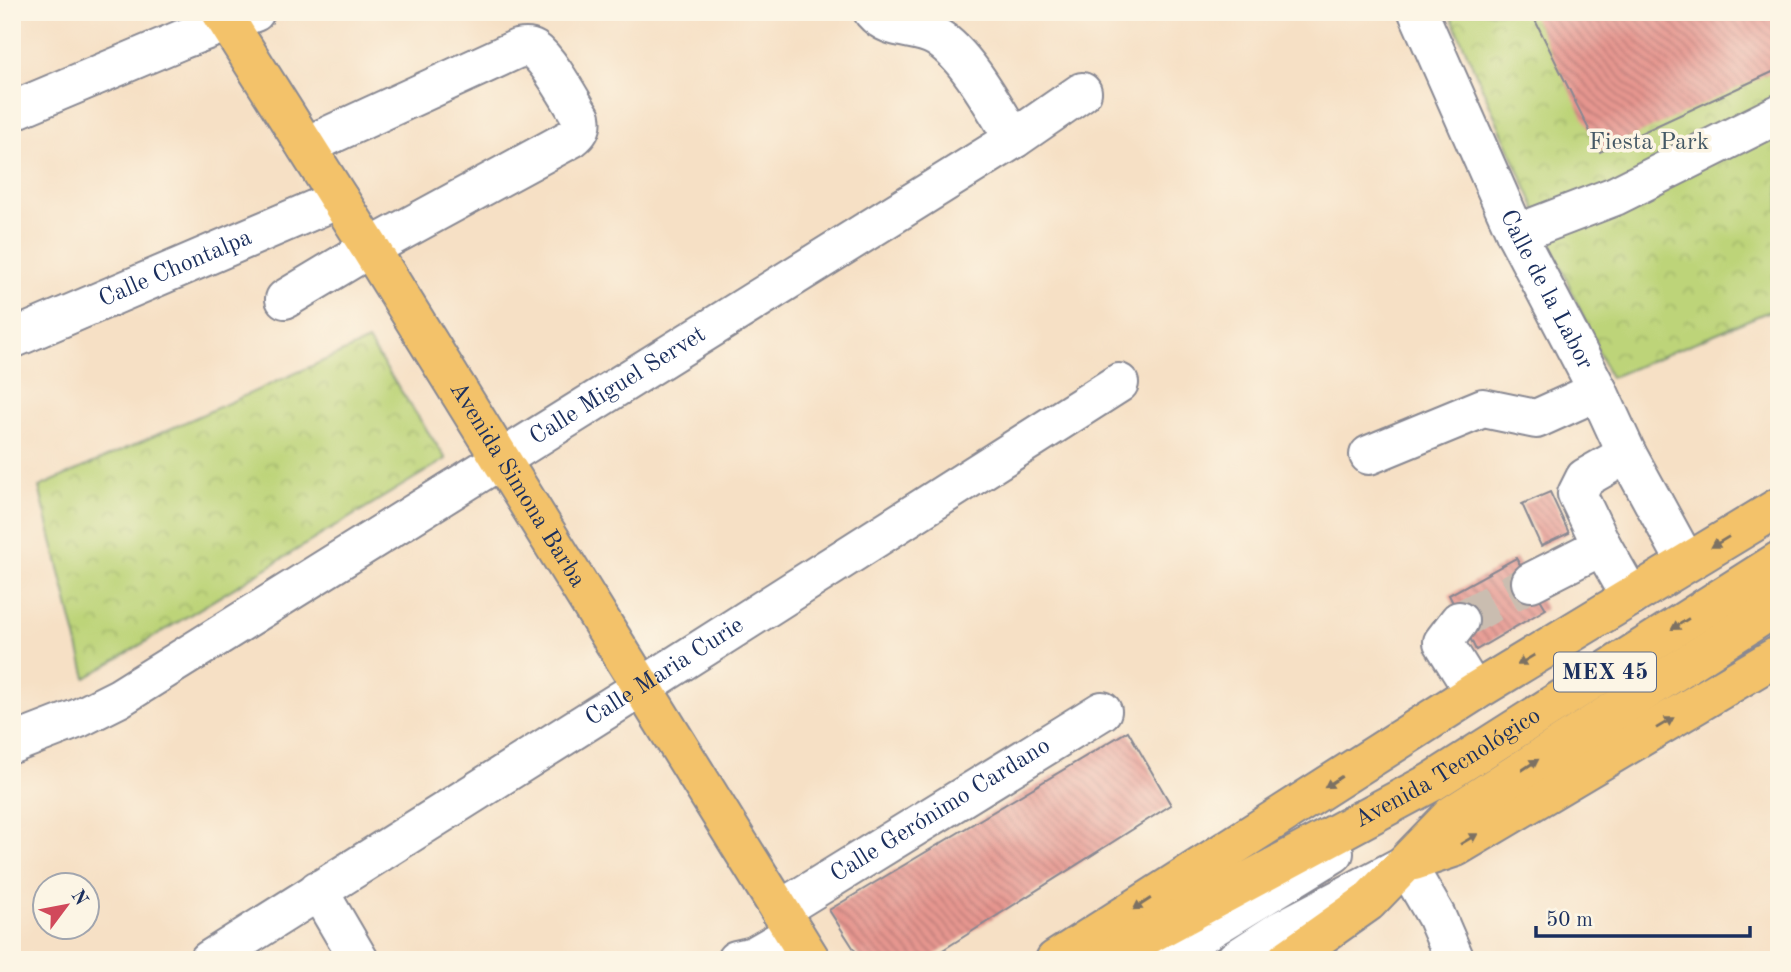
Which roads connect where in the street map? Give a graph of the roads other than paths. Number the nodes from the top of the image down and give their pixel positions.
1 (873, 12) edge
2 (1418, 12) edge
3 (235, 16) edge
4 (1082, 92) dead end
5 (12, 111) edge
6 (1779, 114) edge
7 (1014, 139) junction
8 (306, 146) junction
9 (339, 199) junction
10 (1516, 234) junction
11 (370, 248) junction
12 (285, 299) dead end
13 (12, 339) edge
14 (1119, 383) dead end
15 (1598, 391) junction
16 (1627, 454) junction
17 (1369, 456) dead end
18 (502, 461) junction
19 (1779, 507) edge
20 (1602, 547) junction
21 (1779, 561) edge
22 (1686, 562) junction
23 (1531, 582) tunnel mouth
24 (1631, 597) junction
25 (1779, 605) edge
26 (1460, 621) tunnel mouth
27 (1778, 656) edge
28 (642, 687) junction
29 (1474, 692) junction
30 (1102, 711) dead end
31 (12, 744) edge
32 (1432, 782) junction
33 (1406, 864) junction
34 (318, 890) junction
35 (795, 934) edge
36 (1294, 957) edge
37 (748, 958) edge
38 (209, 960) edge
39 (359, 960) edge
40 (1055, 960) edge
41 (1106, 960) edge
42 (1159, 960) edge
43 (1235, 960) edge
44 (1455, 960) edge

1 - 7 street
2 - 10 street, Calle de la Labor
3 - 5 street
3 - 8 main road, Avenida Simona Barba
4 - 7 street, Calle Miguel Servet
6 - 10 street
7 - 18 street, Calle Miguel Servet
8 - 9 main road, Avenida Simona Barba
8 - 11 street
9 - 11 main road, Avenida Simona Barba
9 - 13 street, Calle Chontalpa
10 - 15 street, Calle de la Labor
11 - 12 street
11 - 18 main road, Avenida Simona Barba
14 - 28 street, Calle Maria Curie
15 - 16 street, Calle de la Labor
15 - 17 street
16 - 20 street
16 - 22 street, Calle de la Labor
18 - 28 main road, Avenida Simona Barba
18 - 31 street, Calle Miguel Servet
19 -> 22 main road
20 - 23 street
20 - 24 street
21 -> 32 main road, Avenida Tecnológico / MEX 45
22 - 24 main road
24 -> 29 main road
33 -> 25 main road, Avenida Tecnológico / MEX 45
26 - 29 street
33 -> 27 main road
28 - 34 street, Calle Maria Curie
28 - 35 main road, Avenida Simona Barba
29 -> 40 main road
30 - 35 street, Calle Gerónimo Cardano
32 - 41 main road, Avenida Tecnológico / MEX 45
32 - 42 street
33 - 36 main road, Avenida Tecnológico / MEX 45
33 - 43 street
33 - 44 street
34 - 38 street, Calle Maria Curie
34 - 39 street
35 - 37 street, Calle Gerónimo Cardano

